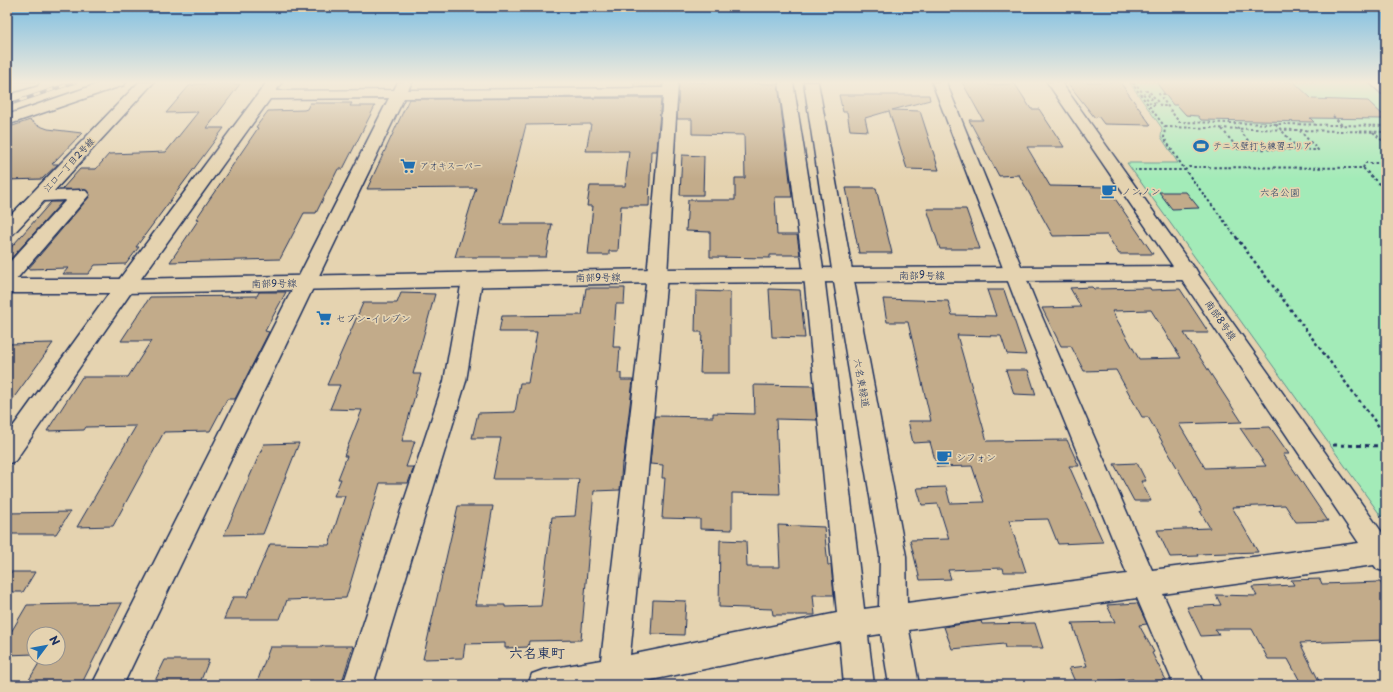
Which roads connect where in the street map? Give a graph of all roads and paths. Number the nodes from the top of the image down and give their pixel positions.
1 (24, 114) edge
2 (117, 114) edge
3 (251, 114) edge
4 (390, 114) edge
5 (668, 114) edge
6 (791, 114) edge
7 (816, 114) edge
8 (952, 114) edge
9 (1076, 114) edge
10 (1154, 114) edge
11 (1174, 114) edge
12 (1333, 116) dead end
13 (7, 120) edge
14 (1254, 121) dead end
15 (1233, 123) junction
16 (1257, 124) junction
17 (1276, 124) junction
18 (1342, 125) junction
19 (1386, 126) edge
20 (1164, 128) junction
21 (1222, 129) junction
22 (1299, 130) junction
23 (1373, 132) junction
24 (1386, 132) edge
25 (1386, 144) edge
26 (1255, 149) junction
27 (1299, 150) junction
28 (1386, 163) edge
29 (1363, 168) junction
30 (1115, 170) junction
31 (1185, 170) junction
32 (1386, 191) edge
33 (40, 196) junction
34 (7, 230) edge
35 (1188, 273) junction
36 (1014, 274) junction
37 (814, 275) junction
38 (657, 276) junction
39 (843, 276) junction
40 (7, 277) edge
41 (472, 280) junction
42 (305, 282) junction
43 (7, 286) edge
44 (125, 286) junction
45 (1386, 436) edge
46 (1307, 445) junction
47 (1386, 446) edge
48 (7, 454) edge
49 (1384, 554) edge
50 (1144, 585) junction
51 (893, 619) junction
52 (852, 624) junction
53 (613, 679) edge
54 (107, 685) edge
55 (358, 685) edge
56 (543, 685) edge
57 (859, 685) edge
58 (904, 685) edge
59 (1189, 685) edge

1 - 13 street
2 - 33 street, 江口一丁目2号線
3 - 44 street
4 - 42 street
5 - 38 street
6 - 37 street
7 - 39 street, 六名東緑道
8 - 36 street
9 - 30 street, 南部8号線
10 - 20 path
11 - 15 path
12 - 18 path
14 - 16 path
15 - 16 path
15 - 26 path
16 - 17 path
17 - 18 path
17 - 27 path
18 - 19 path
20 - 21 path
20 - 31 path
21 - 22 path
21 - 26 path
22 - 23 path
22 - 27 path
23 - 24 path
23 - 25 path
26 - 27 path
28 - 29 path
29 - 31 path
29 - 32 path
30 - 31 path
30 - 35 street, 南部8号線
31 - 45 path
33 - 34 street, 江口一丁目2号線
33 - 40 street
35 - 36 street, 南部9号線
35 - 46 street, 南部8号線
36 - 39 street, 南部9号線
36 - 50 street
37 - 38 street, 南部9号線
37 - 39 street, 南部9号線
37 - 52 street
38 - 41 street, 南部9号線
38 - 53 street
39 - 51 street, 六名東緑道
41 - 42 street, 南部9号線
41 - 55 street
42 - 44 street, 南部9号線
42 - 54 street
43 - 44 street, 南部9号線
44 - 48 street
46 - 47 path
46 - 49 street, 南部8号線
49 - 50 street
50 - 51 street
50 - 59 street
51 - 52 street
51 - 58 street, 六名東緑道
52 - 53 street
52 - 57 street
53 - 56 street

